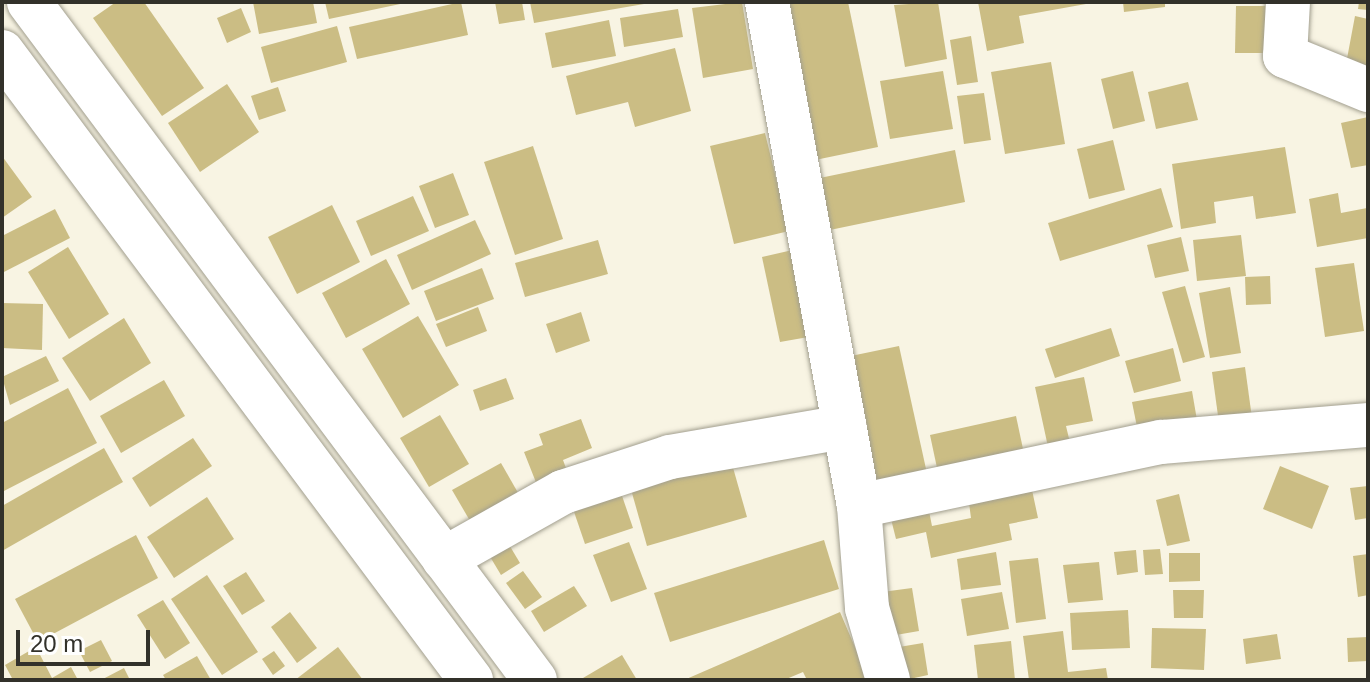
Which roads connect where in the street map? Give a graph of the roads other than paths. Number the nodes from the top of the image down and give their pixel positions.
1 (29, 2) edge
2 (767, 2) edge
3 (1288, 2) edge
4 (2, 52) edge
5 (1368, 90) edge
6 (1368, 425) edge
7 (844, 427) junction
8 (859, 506) junction
9 (444, 559) junction
10 (471, 680) edge
11 (535, 680) edge
12 (888, 680) edge

1 - 9 street
2 - 7 street
3 - 5 street
4 - 10 street
6 - 8 street
7 - 8 street
7 - 9 street
8 - 12 street
9 - 11 street

